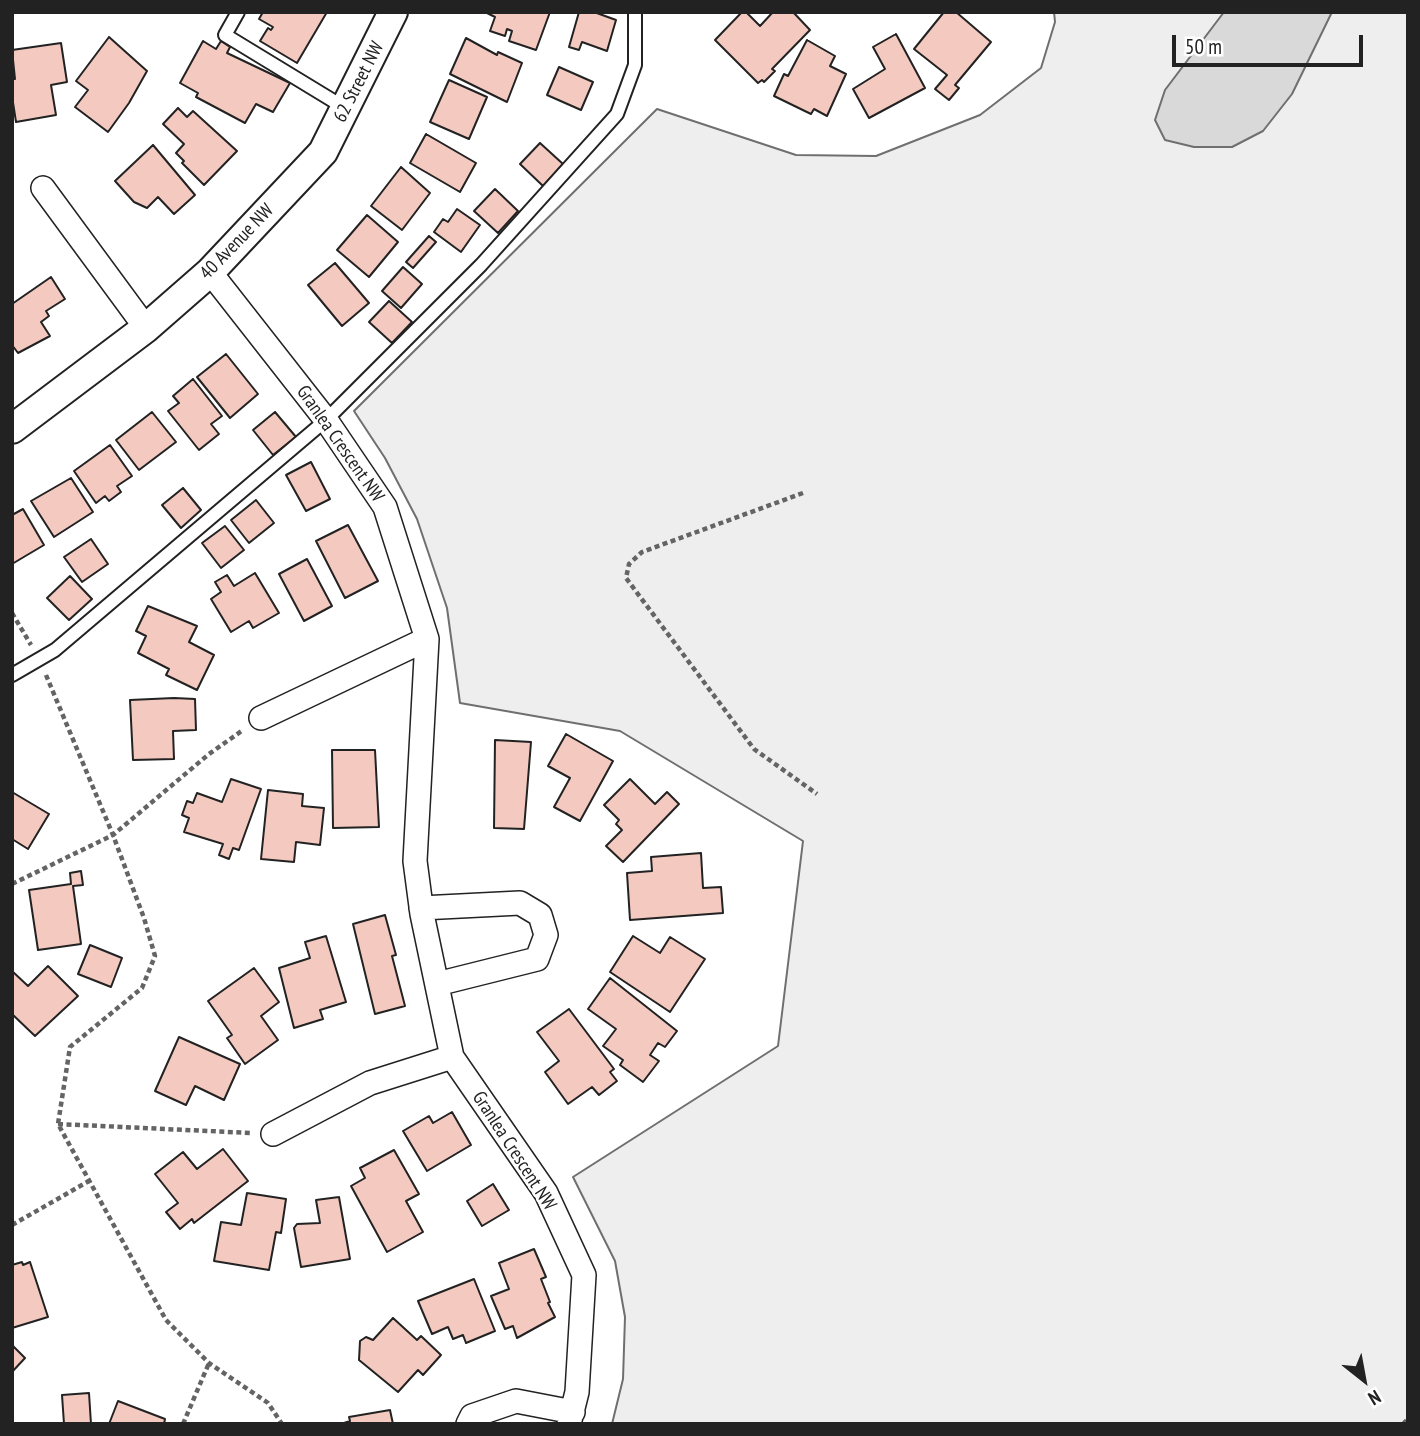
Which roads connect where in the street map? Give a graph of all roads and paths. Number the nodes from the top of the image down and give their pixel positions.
1 (238, 12) edge
2 (393, 12) edge
3 (635, 12) edge
4 (345, 108) junction
5 (323, 152) joint
6 (43, 188) dead end
7 (210, 272) junction
8 (146, 328) junction
9 (326, 420) junction
10 (12, 429) edge
11 (803, 493) dead end
12 (12, 613) edge
13 (427, 639) junction
14 (40, 660) junction
15 (12, 675) edge
16 (261, 718) joint
17 (817, 794) dead end
18 (113, 835) junction
19 (12, 884) edge
20 (421, 908) junction
21 (437, 985) junction
22 (452, 1057) junction
23 (58, 1124) junction
24 (273, 1134) joint
25 (89, 1181) junction
26 (12, 1225) edge
27 (209, 1363) junction
28 (571, 1418) edge
29 (1408, 1419) edge
30 (183, 1424) edge
31 (282, 1424) edge
32 (468, 1424) edge
33 (1403, 1424) edge

1 - 4 lane
2 - 4 street, 62 Street NW
3 - 9 lane
4 - 5 street, 62 Street NW
5 - 7 street, 40 Avenue NW
6 - 8 street
7 - 8 street, 40 Avenue NW
7 - 9 street, Granlea Crescent NW
8 - 10 street, 40 Avenue NW
9 - 13 street, Granlea Crescent NW
9 - 14 lane
11 - 17 path
12 - 14 path
13 - 16 street
13 - 20 street, Granlea Crescent NW
14 - 15 lane
14 - 18 path
16 - 18 path
18 - 19 path
18 - 23 path
20 - 21 street, Granlea Crescent NW
20 - 21 street
21 - 22 street, Granlea Crescent NW
22 - 24 street
22 - 28 street, Granlea Crescent NW
23 - 24 path
23 - 25 path
25 - 26 path
25 - 27 path
27 - 30 path
27 - 31 path
28 - 32 street, Granlea Crescent NW
29 - 33 path

